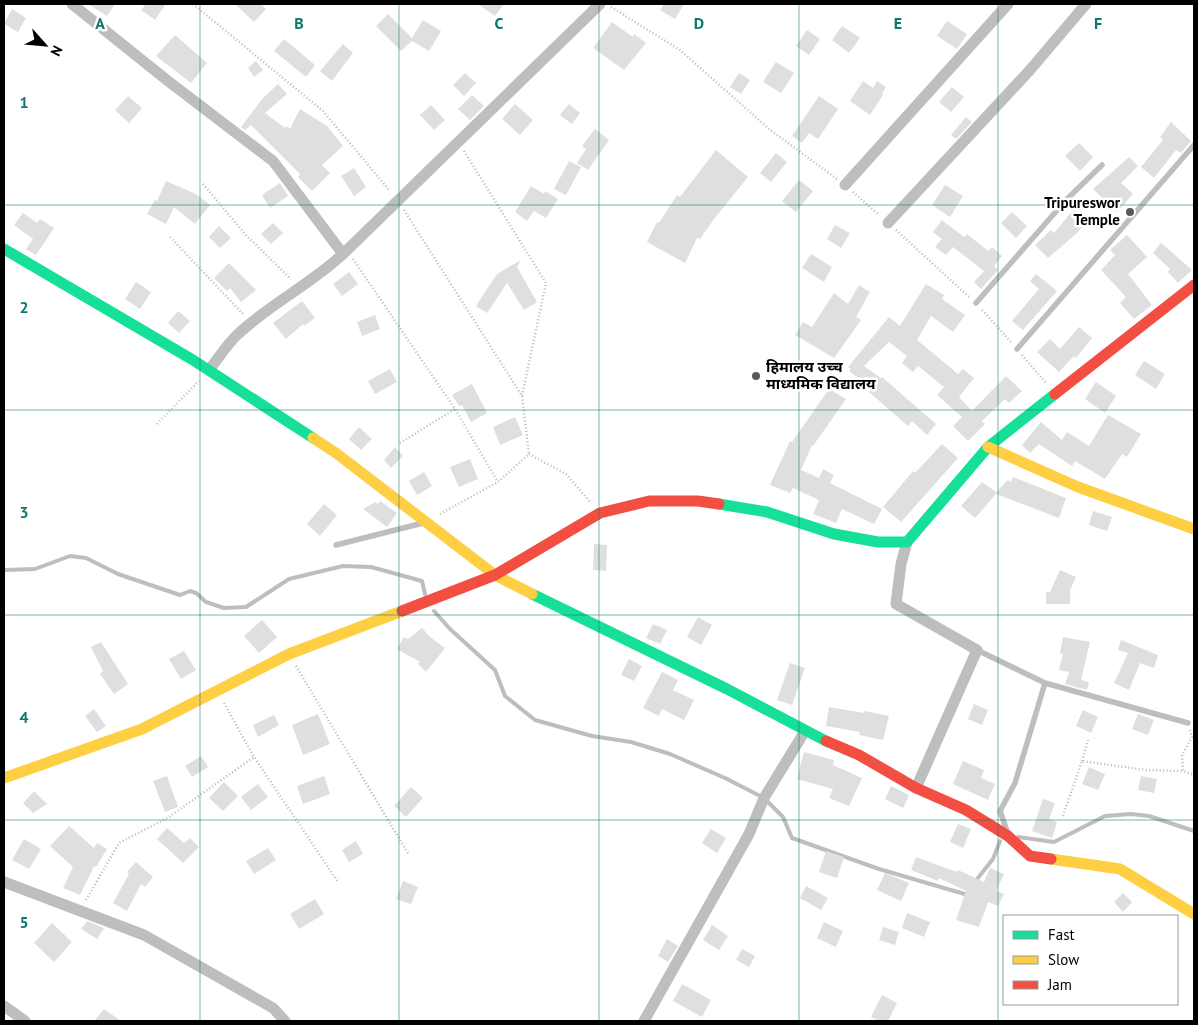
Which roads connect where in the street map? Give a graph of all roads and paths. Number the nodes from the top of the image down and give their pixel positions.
1 (72, 4) edge
2 (193, 4) edge
3 (600, 4) edge
4 (1008, 4) edge
5 (1086, 4) edge
6 (459, 143) junction
7 (1194, 145) edge
8 (1102, 165) dead end
9 (204, 184) dead end
10 (845, 186) dead end
11 (398, 202) junction
12 (888, 223) dead end
13 (170, 237) dead end
14 (4, 249) edge
15 (345, 252) junction
16 (1194, 285) edge
17 (299, 287) junction
18 (976, 304) dead end
19 (252, 324) junction
20 (1017, 349) dead end
21 (208, 370) junction
22 (522, 396) junction
23 (455, 410) junction
24 (157, 424) dead end
25 (400, 443) dead end
26 (988, 447) junction
27 (529, 454) junction
28 (498, 482) junction
29 (600, 513) junction
30 (427, 522) junction
31 (1194, 529) edge
32 (907, 542) junction
33 (336, 545) dead end
34 (495, 575) junction
35 (977, 650) junction
36 (288, 654) junction
37 (1045, 682) junction
38 (217, 691) junction
39 (1188, 723) joint
40 (805, 731) junction
41 (1088, 740) dead end
42 (254, 757) junction
43 (1082, 761) junction
44 (1183, 771) junction
45 (1194, 775) edge
46 (4, 778) edge
47 (916, 788) junction
48 (1063, 816) dead end
49 (1008, 836) junction
50 (409, 855) dead end
51 (4, 882) edge
52 (338, 882) dead end
53 (80, 910) junction
54 (1194, 914) edge
55 (5, 1009) edge
56 (24, 1021) edge
57 (285, 1021) edge
58 (644, 1021) edge

1 - 15 street
2 - 11 path
3 - 6 street
4 - 10 street
5 - 12 street
6 - 11 street
6 - 22 path
7 - 20 lane
8 - 18 lane
9 - 17 path
11 - 15 street
11 - 22 path
13 - 19 path
14 - 21 street
15 - 17 street
15 - 23 path
16 - 26 street
17 - 19 street
19 - 21 street
21 - 24 path
21 - 30 street
22 - 27 path
23 - 25 path
23 - 28 path
26 - 31 street
26 - 32 street
27 - 28 path
27 - 29 path
28 - 30 path
29 - 32 street
29 - 34 street
30 - 33 lane
30 - 34 street
32 - 35 street
34 - 36 street
34 - 40 street
35 - 37 lane
35 - 47 street
36 - 38 street
36 - 50 path
37 - 39 lane
37 - 49 lane
38 - 42 path
38 - 46 street
39 - 44 path
40 - 47 street
40 - 58 street
41 - 43 path
42 - 52 path
42 - 53 path
43 - 44 path
43 - 48 path
44 - 45 path
47 - 49 street
49 - 54 street
51 - 53 street
53 - 57 street
55 - 56 street

